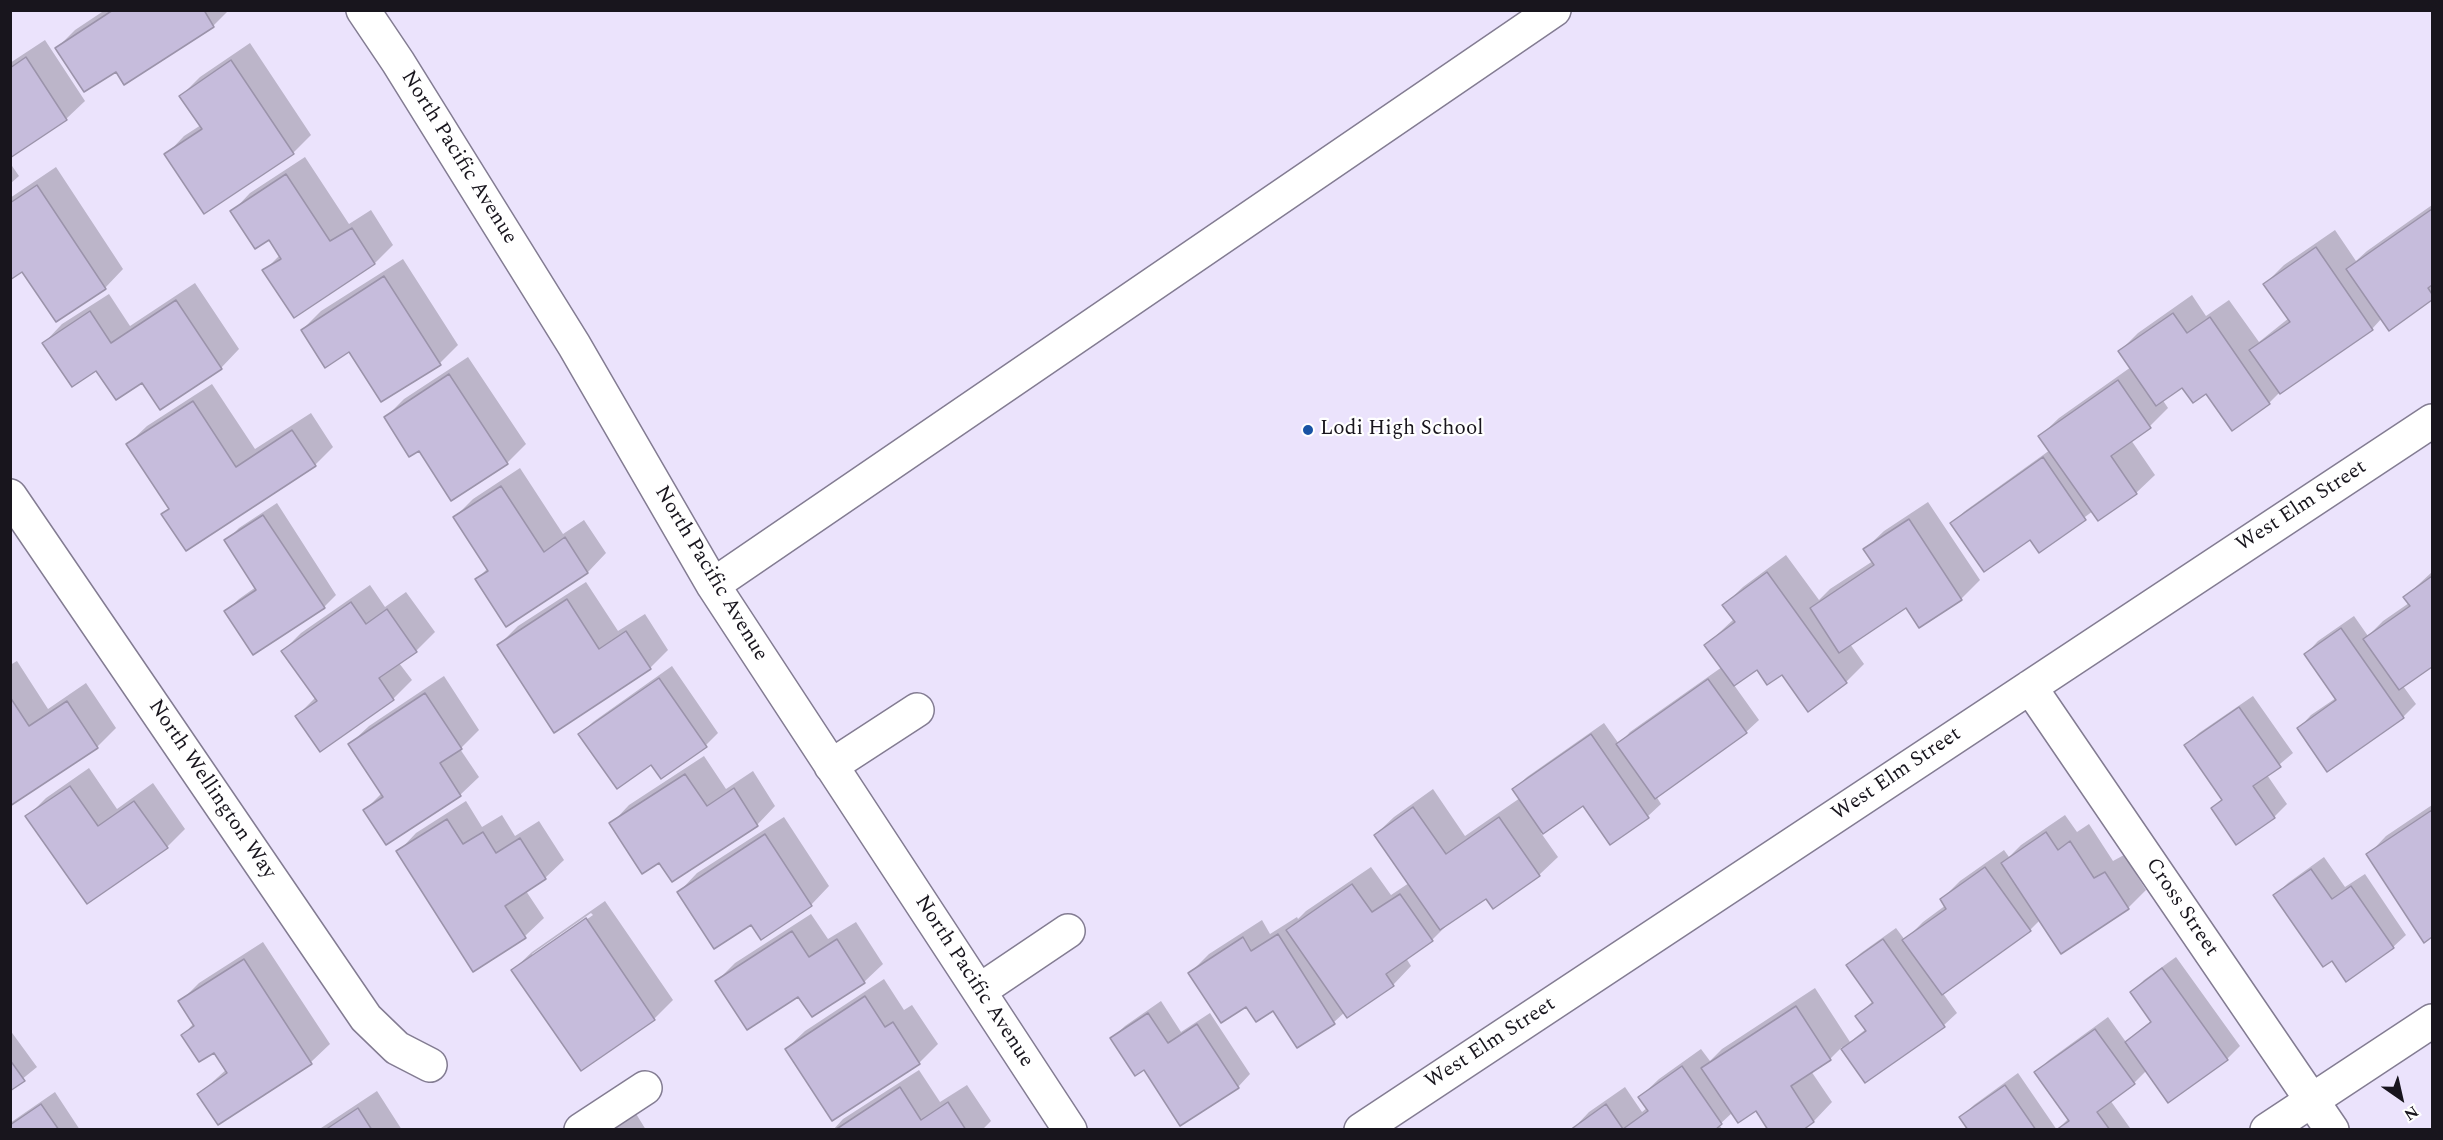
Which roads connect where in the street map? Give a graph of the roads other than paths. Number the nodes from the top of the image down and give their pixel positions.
1 (363, 10) edge
2 (1554, 10) edge
3 (2433, 421) edge
4 (10, 496) edge
5 (713, 585) junction
6 (2030, 687) junction
7 (917, 710) dead end
8 (831, 766) junction
9 (1068, 931) dead end
10 (979, 991) junction
11 (2433, 1021) edge
12 (430, 1065) dead end
13 (645, 1088) dead end
14 (2312, 1100) junction
15 (581, 1130) edge
16 (1070, 1130) edge
17 (1361, 1130) edge
18 (2267, 1130) edge
19 (2332, 1130) edge

1 - 5 street, North Pacific Avenue
2 - 5 street
3 - 6 street, West Elm Street
4 - 12 street, North Wellington Way
5 - 8 street, North Pacific Avenue
6 - 14 street, Cross Street
6 - 17 street, West Elm Street
7 - 8 street
8 - 10 street, North Pacific Avenue
9 - 10 street
10 - 16 street, North Pacific Avenue
11 - 14 street
13 - 15 street
14 - 18 street
14 - 19 street, Cross Street

